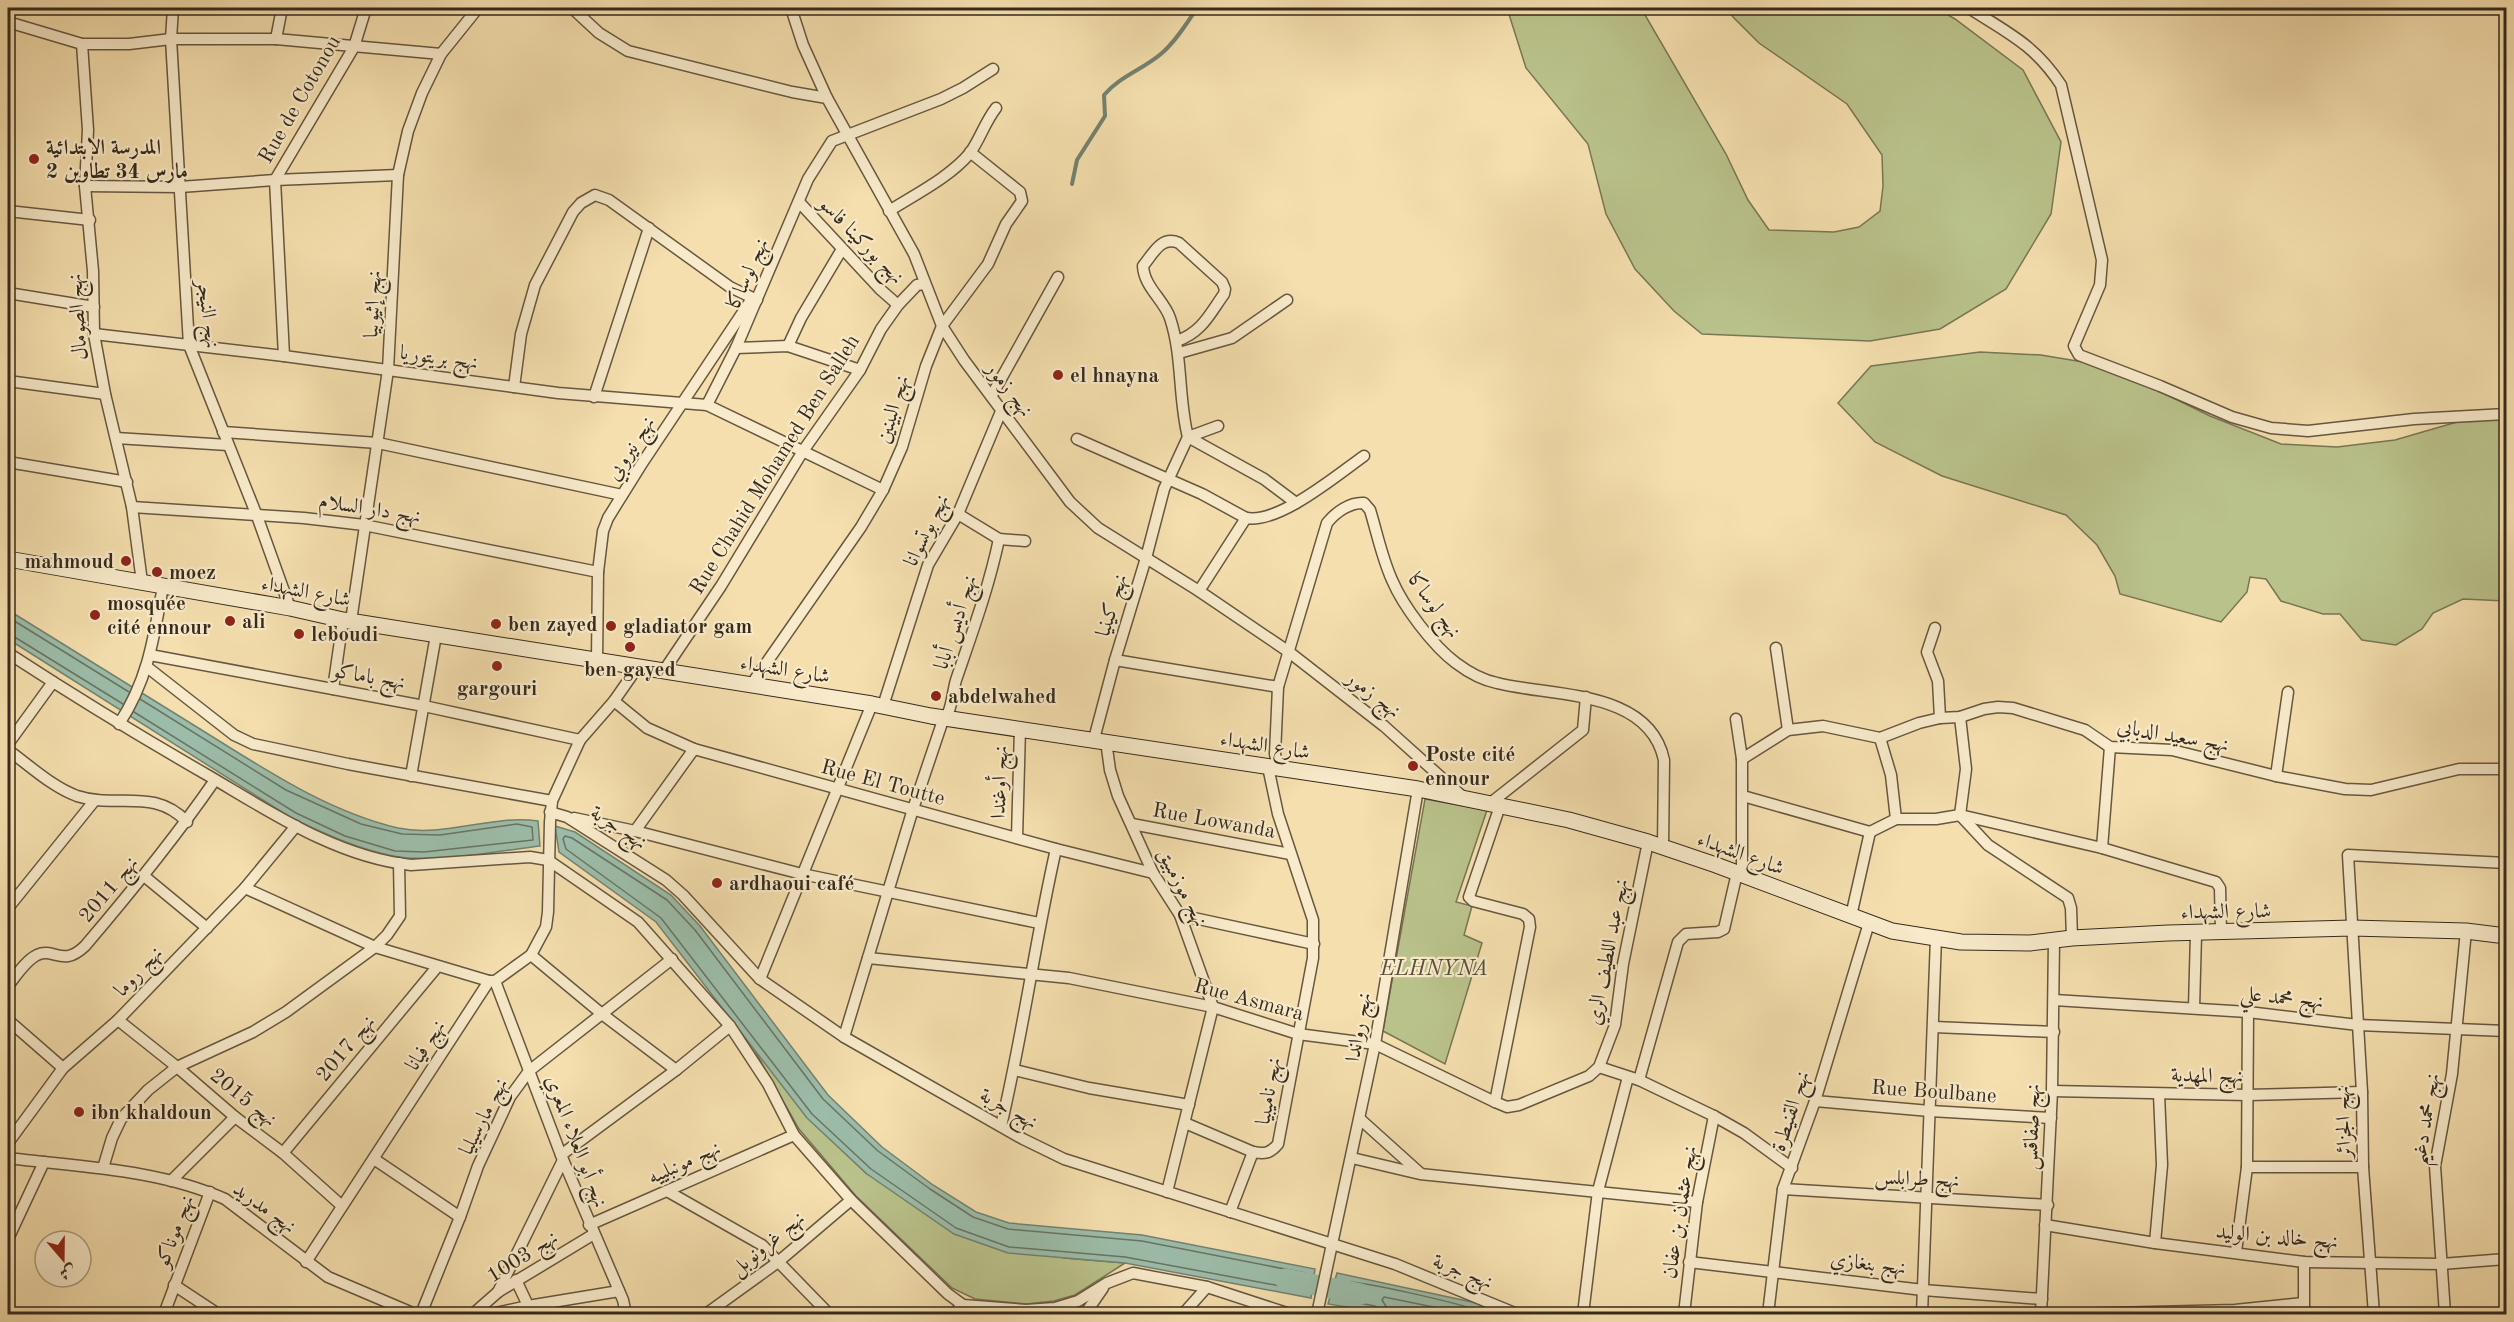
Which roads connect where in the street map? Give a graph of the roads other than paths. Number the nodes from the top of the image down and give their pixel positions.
1 (173, 8) edge
2 (282, 8) edge
3 (366, 8) edge
4 (478, 8) edge
5 (572, 8) edge
6 (791, 8) edge
7 (1969, 8) edge
8 (8, 22) edge
9 (171, 39) junction
10 (276, 39) junction
11 (82, 44) junction
12 (354, 47) junction
13 (441, 54) junction
14 (993, 69) dead end
15 (827, 98) junction
16 (996, 108) dead end
17 (847, 134) junction
18 (970, 152) junction
19 (398, 175) junction
20 (275, 180) junction
21 (86, 186) junction
22 (180, 187) junction
23 (799, 202) junction
24 (8, 211) edge
25 (889, 211) junction
26 (90, 220) junction
27 (649, 228) junction
28 (842, 249) junction
29 (1059, 277) dead end
30 (924, 284) junction
31 (8, 292) edge
32 (755, 299) junction
33 (1287, 300) dead end
34 (898, 305) junction
35 (94, 307) junction
36 (942, 326) junction
37 (94, 334) junction
38 (1177, 341) junction
39 (189, 345) junction
40 (788, 346) junction
41 (736, 348) junction
42 (1179, 353) junction
43 (284, 356) junction
44 (388, 370) junction
45 (860, 370) junction
46 (8, 381) edge
47 (514, 387) junction
48 (105, 394) junction
49 (992, 395) junction
50 (594, 397) junction
51 (683, 403) junction
52 (707, 405) junction
53 (1002, 409) junction
54 (2506, 414) edge
55 (1218, 426) dead end
56 (223, 432) junction
57 (1188, 437) junction
58 (116, 438) junction
59 (1077, 439) dead end
60 (378, 442) junction
61 (228, 445) junction
62 (803, 451) junction
63 (1364, 456) dead end
64 (8, 462) edge
65 (1168, 480) junction
66 (127, 482) junction
67 (883, 490) junction
68 (622, 495) junction
69 (1296, 503) junction
70 (132, 507) junction
71 (958, 514) junction
72 (257, 516) junction
73 (1246, 518) junction
74 (364, 525) junction
75 (999, 538) junction
76 (1025, 541) dead end
77 (1146, 558) junction
78 (8, 559) edge
79 (598, 572) junction
80 (142, 582) junction
81 (163, 586) junction
82 (1199, 591) junction
83 (290, 608) junction
84 (347, 621) junction
85 (1935, 628) dead end
86 (436, 635) junction
87 (1776, 648) dead end
88 (1288, 652) junction
89 (8, 653) edge
90 (150, 655) junction
91 (1114, 660) junction
92 (597, 661) junction
93 (147, 667) junction
94 (636, 668) junction
95 (663, 672) junction
96 (53, 682) junction
97 (752, 685) junction
98 (1278, 687) junction
99 (333, 689) junction
100 (2288, 692) dead end
101 (1586, 697) junction
102 (614, 701) junction
103 (878, 705) junction
104 (424, 706) junction
105 (1960, 717) junction
106 (947, 718) junction
107 (1941, 718) junction
108 (1736, 719) dead end
109 (121, 722) junction
110 (1020, 728) junction
111 (1788, 730) junction
112 (1880, 738) junction
113 (580, 740) junction
114 (1100, 740) junction
115 (8, 744) edge
116 (2110, 747) junction
117 (694, 749) junction
118 (8, 750) edge
119 (1742, 759) junction
120 (1273, 767) junction
121 (2506, 769) edge
122 (411, 776) junction
123 (2276, 776) junction
124 (215, 780) junction
125 (1418, 789) junction
126 (838, 790) junction
127 (1743, 796) junction
128 (95, 800) junction
129 (1466, 800) junction
130 (1494, 806) junction
131 (551, 807) junction
132 (913, 808) junction
133 (1960, 815) junction
134 (567, 817) junction
135 (1896, 819) junction
136 (186, 822) junction
137 (1132, 824) junction
138 (296, 826) junction
139 (635, 831) junction
140 (1870, 832) junction
141 (1017, 838) junction
142 (1648, 842) junction
143 (1664, 848) junction
144 (2102, 848) junction
145 (1056, 849) junction
146 (1290, 854) junction
147 (549, 856) junction
148 (399, 863) junction
149 (2506, 863) edge
150 (1153, 873) junction
151 (802, 874) junction
152 (1740, 874) junction
153 (144, 876) junction
154 (245, 888) junction
155 (889, 891) junction
156 (8, 908) edge
157 (1180, 915) junction
158 (1851, 916) junction
159 (1039, 923) junction
160 (1869, 923) junction
161 (207, 928) junction
162 (2352, 928) junction
163 (2466, 930) junction
164 (2221, 932) junction
165 (2196, 934) junction
166 (2506, 936) edge
167 (1936, 938) junction
168 (2072, 938) junction
169 (2054, 941) junction
170 (1314, 944) junction
171 (375, 947) junction
172 (531, 955) junction
173 (868, 958) junction
174 (672, 959) junction
175 (437, 967) junction
176 (1033, 974) junction
177 (760, 979) junction
178 (492, 981) junction
179 (8, 986) edge
180 (2054, 1000) junction
181 (1213, 1007) junction
182 (2194, 1008) junction
183 (2248, 1012) junction
184 (602, 1014) junction
185 (8, 1020) edge
186 (118, 1020) junction
187 (2358, 1025) junction
188 (730, 1026) junction
189 (1934, 1027) junction
190 (2457, 1028) junction
191 (2506, 1031) edge
192 (2054, 1032) junction
193 (1298, 1034) junction
194 (844, 1036) junction
195 (1375, 1044) junction
196 (177, 1066) junction
197 (1599, 1067) junction
198 (63, 1068) junction
199 (676, 1070) junction
200 (1015, 1070) junction
201 (529, 1071) junction
202 (1628, 1077) junction
203 (1640, 1080) junction
204 (2052, 1091) junction
205 (2362, 1092) junction
206 (2159, 1094) junction
207 (2248, 1095) junction
208 (1815, 1101) junction
209 (1495, 1102) junction
210 (1189, 1106) junction
211 (1930, 1111) junction
212 (1714, 1116) junction
213 (235, 1118) junction
214 (2050, 1118) junction
215 (1360, 1119) junction
216 (1185, 1123) junction
217 (1001, 1126) junction
218 (794, 1135) junction
219 (8, 1143) edge
220 (1253, 1152) junction
221 (283, 1153) junction
222 (562, 1157) junction
223 (8, 1158) edge
224 (1352, 1158) junction
225 (374, 1159) junction
226 (44, 1162) junction
227 (2247, 1167) junction
228 (2363, 1167) junction
229 (103, 1168) junction
230 (1792, 1168) junction
231 (1420, 1174) junction
232 (171, 1181) junction
233 (1783, 1189) junction
234 (667, 1191) junction
235 (1598, 1191) junction
236 (210, 1192) junction
237 (1167, 1192) junction
238 (1927, 1198) junction
239 (851, 1200) junction
240 (1697, 1202) junction
241 (2048, 1204) junction
242 (342, 1206) junction
243 (1230, 1212) junction
244 (460, 1217) junction
245 (2045, 1225) junction
246 (592, 1229) junction
247 (8, 1239) edge
248 (2155, 1243) junction
249 (1333, 1246) junction
250 (2236, 1252) junction
251 (2506, 1259) edge
252 (306, 1262) junction
253 (778, 1262) junction
254 (1689, 1262) junction
255 (2304, 1262) junction
256 (2371, 1263) junction
257 (2441, 1264) junction
258 (1774, 1271) junction
259 (516, 1280) junction
260 (1107, 1283) junction
261 (174, 1285) junction
262 (1208, 1287) junction
263 (1923, 1290) junction
264 (619, 1291) junction
265 (498, 1292) junction
266 (2042, 1299) junction
267 (963, 1305) junction
268 (2303, 1309) edge
269 (530, 1310) edge
270 (2235, 1312) edge
271 (164, 1314) edge
272 (218, 1314) edge
273 (415, 1314) edge
274 (421, 1314) edge
275 (474, 1314) edge
276 (491, 1314) edge
277 (626, 1314) edge
278 (706, 1314) edge
279 (828, 1314) edge
280 (953, 1314) edge
281 (1085, 1314) edge
282 (1184, 1314) edge
283 (1290, 1314) edge
284 (1317, 1314) edge
285 (1517, 1314) edge
286 (1583, 1314) edge
287 (1684, 1314) edge
288 (1768, 1314) edge
289 (1922, 1314) edge
290 (2041, 1314) edge
291 (2070, 1314) edge
292 (2374, 1314) edge
293 (2445, 1314) edge

1 - 9 street, نهج النيجر
2 - 10 street
3 - 12 street, Rue de Cotonou
4 - 13 street, نهج إثيوبيا
5 - 15 street
6 - 15 street, نهج زمور
7 - 54 street
8 - 11 street
9 - 10 street
9 - 11 street
9 - 22 street, نهج النيجر
10 - 12 street
11 - 21 street, نهج الصومال
12 - 13 street
12 - 20 street, Rue de Cotonou
13 - 19 street, نهج إثيوبيا
14 - 17 street, نهج لوساكا
15 - 17 street, نهج زمور
16 - 18 street
17 - 23 street, نهج لوساكا
17 - 25 street, نهج زمور
18 - 25 street
18 - 36 street, نهج البينين
19 - 20 street
19 - 44 street, نهج إثيوبيا
20 - 22 street
20 - 43 street, Rue de Cotonou
21 - 22 street
21 - 26 street, نهج الصومال
22 - 39 street, نهج النيجر
23 - 28 street, نهج بوركينا فاسو
23 - 32 street, نهج لوساكا
24 - 26 street
25 - 30 street, نهج زمور
26 - 35 street, نهج الصومال
27 - 32 street
27 - 47 street
27 - 50 street
28 - 34 street, نهج بوركينا فاسو
28 - 40 street
29 - 49 street
30 - 34 street, Rue Chahid Mohamed Ben Salleh
30 - 36 street, نهج زمور
31 - 35 street
32 - 41 street, نهج لوساكا
32 - 51 street, نهج نيروبي
33 - 42 street
34 - 45 street, Rue Chahid Mohamed Ben Salleh
35 - 37 street, نهج الصومال
36 - 49 street, نهج زمور
36 - 67 street, نهج البينين
37 - 39 street, نهج بريتوريا
37 - 48 street, نهج الصومال
38 - 38 street
38 - 42 street
39 - 43 street, نهج بريتوريا
39 - 56 street, نهج النيجر
40 - 41 street
40 - 45 street
41 - 52 street, نهج لوساكا
42 - 57 street
43 - 44 street, نهج بريتوريا
44 - 47 street, نهج بريتوريا
44 - 60 street, نهج إثيوبيا
45 - 62 street, Rue Chahid Mohamed Ben Salleh
46 - 48 street
47 - 50 street, نهج بريتوريا
48 - 58 street, نهج الصومال
49 - 53 street, نهج زمور
50 - 51 street, نهج بريتوريا
51 - 52 street, نهج بريتوريا
51 - 68 street, نهج نيروبي
52 - 62 street
53 - 71 street, نهج بوتسوانا
53 - 77 street, نهج زمور
55 - 57 street
56 - 60 street
56 - 61 street, نهج النيجر
57 - 65 street, نهج كينيا
57 - 69 street
58 - 61 street
58 - 66 street, نهج الصومال
59 - 65 street
60 - 68 street
60 - 74 street, نهج إثيوبيا
61 - 72 street, نهج النيجر
62 - 67 street
62 - 95 street, Rue Chahid Mohamed Ben Salleh
63 - 69 street
64 - 66 street
65 - 73 street
65 - 77 street, نهج كينيا
66 - 70 street, نهج الصومال
67 - 97 street, نهج البينين
68 - 79 street, نهج نيروبي
69 - 73 street
70 - 72 street, نهج دار السلام
70 - 80 street, نهج الصومال
71 - 75 street
71 - 103 street, نهج بوتسوانا
72 - 74 street, نهج دار السلام
72 - 83 street, نهج النيجر
73 - 82 street
74 - 79 street, نهج دار السلام
74 - 84 street, نهج إثيوبيا
75 - 76 street
75 - 106 street, نهج أديس أبابا
77 - 82 street, نهج زمور
77 - 91 street, نهج كينيا
78 - 80 main road, شارع الشهداء
79 - 92 street, نهج نيروبي
80 - 81 main road, شارع الشهداء
81 - 83 main road, شارع الشهداء
81 - 90 street
82 - 88 street, نهج زمور
83 - 84 main road, شارع الشهداء
84 - 86 main road, شارع الشهداء
84 - 99 street, نهج إثيوبيا
85 - 107 street
86 - 92 main road, شارع الشهداء
86 - 104 street
87 - 111 street
88 - 98 street, نهج لوساكا
88 - 101 street, نهج لوساكا
88 - 129 street, نهج زمور
89 - 96 street
90 - 93 street
90 - 99 street, نهج باماكو
91 - 98 street, نهج كينيا
91 - 114 street
92 - 94 main road, شارع الشهداء
93 - 109 street
93 - 122 street, نهج جربة
94 - 95 main road, شارع الشهداء
94 - 102 street
95 - 97 main road, شارع الشهداء
96 - 109 street
96 - 115 street
97 - 103 main road, شارع الشهداء
98 - 120 street, نهج لوساكا
99 - 104 street, نهج باماكو
100 - 123 street
101 - 130 street
101 - 143 street, نهج لوساكا
102 - 113 street
102 - 117 street, Rue El Toutte
103 - 106 main road, شارع الشهداء
103 - 126 street, نهج بوتسوانا
104 - 113 street, نهج باماكو
104 - 122 street
105 - 107 street, نهج سعيد الدبابي
105 - 116 street, نهج سعيد الدبابي
105 - 133 street
106 - 110 main road, شارع الشهداء
106 - 132 street, نهج أديس أبابا
107 - 112 street, نهج سعيد الدبابي
108 - 119 street
109 - 124 street
110 - 114 main road, شارع الشهداء
110 - 141 street, نهج أوغندا
111 - 112 street
111 - 119 street
112 - 135 street
113 - 131 street
114 - 120 main road, شارع الشهداء
114 - 137 street, نهج موزمبيق
116 - 123 street, نهج سعيد الدبابي
116 - 144 street
117 - 126 street, Rue El Toutte
117 - 139 street
118 - 128 street
119 - 127 street
120 - 125 main road, شارع الشهداء
120 - 146 street, نهج ناميبيا
121 - 123 street, نهج سعيد الدبابي
122 - 131 street, نهج جربة
124 - 136 street, نهج 2011
124 - 138 street
125 - 129 main road, شارع الشهداء
125 - 195 street, نهج رواندا
126 - 132 street, Rue El Toutte
126 - 151 street, نهج بوتسوانا
127 - 140 street
127 - 152 street
128 - 136 street
128 - 156 street
129 - 130 main road, شارع الشهداء
130 - 142 main road, شارع الشهداء
130 - 209 street
131 - 134 street, نهج جربة
131 - 147 street, نهج فيانا
132 - 141 street, Rue El Toutte
132 - 155 street, نهج أديس أبابا
133 - 135 street
133 - 144 street
133 - 168 street
134 - 139 street
134 - 177 street, نهج جربة
135 - 140 street
136 - 153 street, نهج 2011
137 - 146 street, Rue Lowanda
137 - 150 street, نهج موزمبيق
138 - 148 street
138 - 154 street, نهج روما
139 - 151 street
140 - 158 street
141 - 145 street, Rue El Toutte
142 - 143 main road, شارع الشهداء
142 - 197 street, نهج عبد اللطيف الري
143 - 152 main road, شارع الشهداء
144 - 164 street
145 - 150 street, Rue El Toutte
145 - 159 street
146 - 170 street, نهج ناميبيا
147 - 148 street
147 - 172 street, نهج فيانا
147 - 174 street
148 - 171 street
149 - 162 street, نهج الجزائر
150 - 157 street, نهج موزمبيق
151 - 155 street
151 - 177 street, نهج بوتسوانا
152 - 158 main road, شارع الشهداء
152 - 203 street
153 - 161 street
153 - 179 street, نهج 2011
154 - 161 street, نهج روما
154 - 171 street
155 - 159 street
155 - 173 street, نهج أديس أبابا
157 - 170 street
157 - 181 street, نهج موزمبيق
158 - 160 main road, شارع الشهداء
159 - 176 street
160 - 167 main road, شارع الشهداء
160 - 208 street, نهح القنيطرة
161 - 186 street, نهج روما
162 - 163 main road, شارع الشهداء
162 - 164 main road, شارع الشهداء
162 - 187 street, نهج الجزائر
163 - 166 main road, شارع الشهداء
163 - 190 street, نهج محمد دغيم
164 - 165 main road, شارع الشهداء
165 - 168 main road, شارع الشهداء
165 - 182 street
167 - 169 main road, شارع الشهداء
167 - 189 street
168 - 169 main road, شارع الشهداء
169 - 180 street, نهج صفاقس
170 - 193 street, نهج ناميبيا
171 - 175 street
171 - 196 street
172 - 178 street, نهج فيانا
172 - 184 street
173 - 176 street, Rue Asmara
173 - 194 street, نهج أديس أبابا
174 - 184 street, نهج مارسيليا
174 - 188 street
175 - 178 street
175 - 221 street, نهج 2017
176 - 181 street, Rue Asmara
176 - 200 street
177 - 194 street, نهج جربة
178 - 201 street, نهج أبو العلاء المعري
178 - 225 street, نهج فيانا
180 - 182 street, نهج محمد علي
180 - 192 street, نهج صفاقس
181 - 193 street, Rue Asmara
181 - 210 street
182 - 183 street, نهج محمد علي
183 - 187 street, نهج محمد علي
183 - 207 street
184 - 199 street
184 - 201 street, نهج مارسيليا
185 - 198 street
186 - 196 street, نهج 2015
186 - 198 street, نهج روما
187 - 190 street, نهج محمد علي
187 - 205 street, نهج الجزائر
188 - 199 street
188 - 218 street
189 - 192 street
189 - 211 street
190 - 191 street, نهج محمد علي
190 - 257 street, نهج محمد دغيم
192 - 204 street, نهج صفاقس
193 - 195 street, Rue Asmara
193 - 220 street, نهج ناميبيا
194 - 217 street, نهج جربة
195 - 209 street, Rue Asmara
195 - 215 street, نهج رواندا
196 - 213 street, نهج 2015
196 - 229 street
197 - 202 street
197 - 209 street, Rue Asmara
198 - 219 street, نهج روما
199 - 222 street
200 - 210 street
200 - 217 street
201 - 222 street, نهج أبو العلاء المعري
201 - 244 street, نهج مارسيليا
202 - 203 street
202 - 235 street
203 - 212 street
204 - 206 street, نهج المهدية
204 - 214 street, نهج صفاقس
205 - 207 street, نهج المهدية
205 - 228 street, نهج الجزائر
206 - 207 street, نهج المهدية
206 - 248 street
207 - 227 street
208 - 211 street, Rue Boulbane
208 - 230 street, نهح القنيطرة
210 - 216 street
211 - 214 street, Rue Boulbane
211 - 238 street
212 - 230 street
212 - 240 street, نهج عثمان بن عفان
213 - 221 street, نهج 2015
213 - 232 street
214 - 241 street, نهج صفاقس
215 - 224 street, نهج رواندا
215 - 231 street
216 - 220 street, نهج ناميبيا
216 - 237 street
217 - 237 street, نهج جربة
218 - 234 street, نهج مونبلييه
218 - 239 street
220 - 243 street
221 - 242 street, نهج 2015
222 - 246 street, نهج أبو العلاء المعري
222 - 265 street
223 - 226 street, نهج مدريد
224 - 231 street
224 - 249 street, نهج رواندا
225 - 242 street, نهج فيانا
225 - 244 street
226 - 229 street, نهج مدريد
226 - 247 street
227 - 228 street
227 - 250 street
228 - 256 street, نهج الجزائر
229 - 232 street, نهج مدريد
230 - 233 street, نهح القنيطرة
231 - 235 street
232 - 236 street, نهج مدريد
233 - 238 street, نهج طرابلس
233 - 258 street, نهح القنيطرة
234 - 246 street, نهج مونبلييه
234 - 253 street
235 - 240 street
235 - 286 street
236 - 252 street, نهج مدريد
236 - 261 street, نهج موناكو
237 - 243 street, نهج جربة
238 - 241 street, نهج طرابلس
238 - 263 street
239 - 253 street, نهج غرونوبل
239 - 267 street
240 - 254 street, نهج عثمان بن عفان
241 - 245 street, نهج صفاقس
242 - 252 street, نهج فيانا
243 - 249 street, نهج جربة
244 - 274 street, نهج مارسيليا
245 - 248 street, نهج خالد بن الوليد
245 - 266 street, نهج صفاقس
246 - 259 street, نهج 1003
246 - 264 street, نهج أبو العلاء المعري
248 - 250 street, نهج خالد بن الوليد
249 - 284 street, نهج رواندا
249 - 285 street, نهج جربة
250 - 255 street, نهج خالد بن الوليد
251 - 257 street, نهج خالد بن الوليد
252 - 273 street, نهج مدريد
253 - 278 street, نهج غرونوبل
253 - 279 street
254 - 258 street, نهج بنغازي
254 - 287 street, نهج عثمان بن عفان
255 - 256 street, نهج خالد بن الوليد
255 - 268 street
256 - 257 street, نهج خالد بن الوليد
256 - 292 street, نهج الجزائر
257 - 293 street, نهج محمد دغيم
258 - 263 street, نهج بنغازي
258 - 288 street, نهح القنيطرة
259 - 265 street, نهج 1003
259 - 269 street
260 - 262 street
260 - 267 street
260 - 281 street
261 - 271 street, نهج موناكو
261 - 272 street, نهج موناكو
262 - 282 street
262 - 283 street
263 - 266 street, نهج بنغازي
263 - 289 street
264 - 269 street
264 - 277 street, نهج أبو العلاء المعري
265 - 275 street, نهج 1003
266 - 290 street, نهج صفاقس
267 - 280 street
268 - 270 street
269 - 276 street
270 - 291 street

